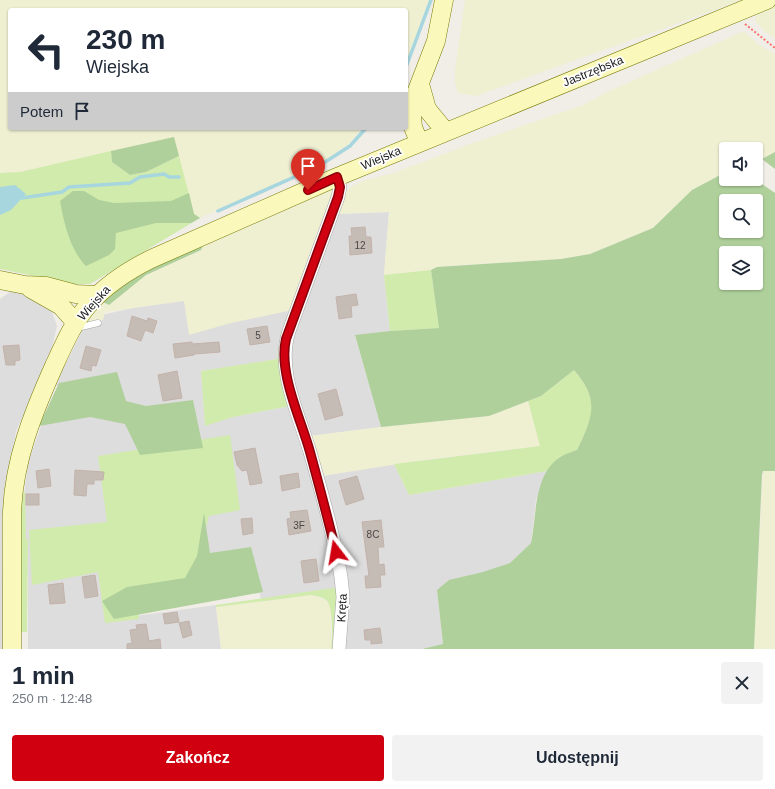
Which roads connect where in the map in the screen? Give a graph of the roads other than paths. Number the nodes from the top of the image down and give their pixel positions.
1 (444, 0) edge
2 (767, 0) edge
3 (420, 84) junction
4 (445, 131) junction
5 (419, 142) junction
6 (337, 177) junction
7 (0, 280) edge
8 (25, 285) junction
9 (97, 295) junction
10 (76, 323) junction
11 (98, 323) dead end
12 (12, 649) edge
13 (339, 649) edge

1 - 3 street
2 - 4 street, Jastrzębska
3 - 4 street
3 - 5 street
4 - 5 street, Jastrzębska
5 - 6 street, Wiejska
6 - 9 street, Wiejska
6 - 13 street, Kręta
7 - 8 street
8 - 9 street
8 - 10 street
9 - 10 street, Wiejska
10 - 11 lane
10 - 12 street, Wiejska

